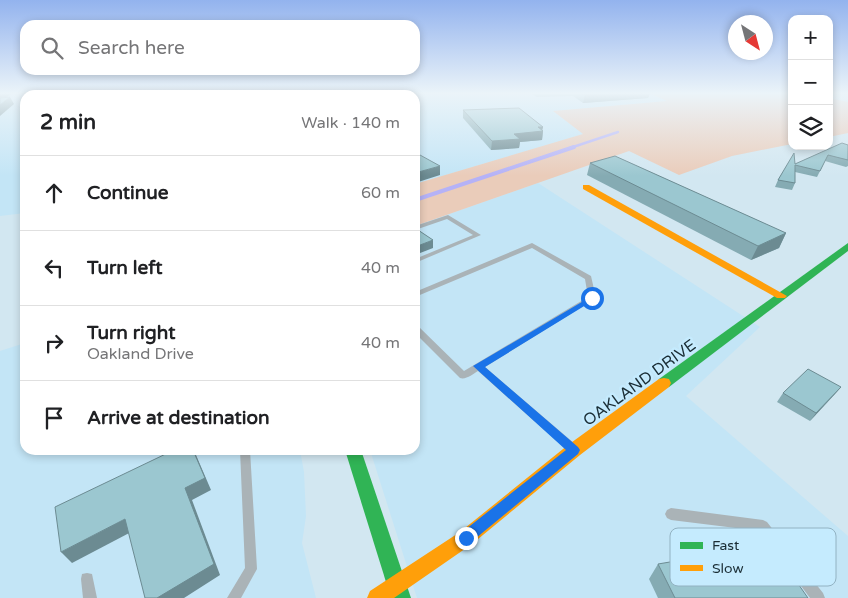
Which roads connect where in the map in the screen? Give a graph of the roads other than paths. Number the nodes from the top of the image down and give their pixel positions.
1 (586, 187) dead end
2 (420, 226) edge
3 (848, 246) edge
4 (420, 259) edge
5 (420, 294) edge
6 (781, 296) junction
7 (420, 333) edge
8 (478, 366) junction
9 (574, 450) junction
10 (245, 455) edge
11 (355, 455) edge
12 (671, 514) dead end
13 (765, 528) edge
14 (87, 579) dead end
15 (396, 584) junction
16 (809, 586) edge
17 (90, 598) edge
18 (234, 598) edge
19 (376, 598) edge
20 (401, 598) edge
21 (818, 598) edge

1 - 6 street
2 - 4 lane
3 - 6 street, OAKLAND DRIVE
5 - 8 lane
6 - 9 street, OAKLAND DRIVE
7 - 8 lane
8 - 9 lane
9 - 15 street, OAKLAND DRIVE
10 - 18 lane
11 - 15 street
12 - 13 lane
14 - 17 lane
15 - 19 street, OAKLAND DRIVE
15 - 20 street
16 - 21 lane

